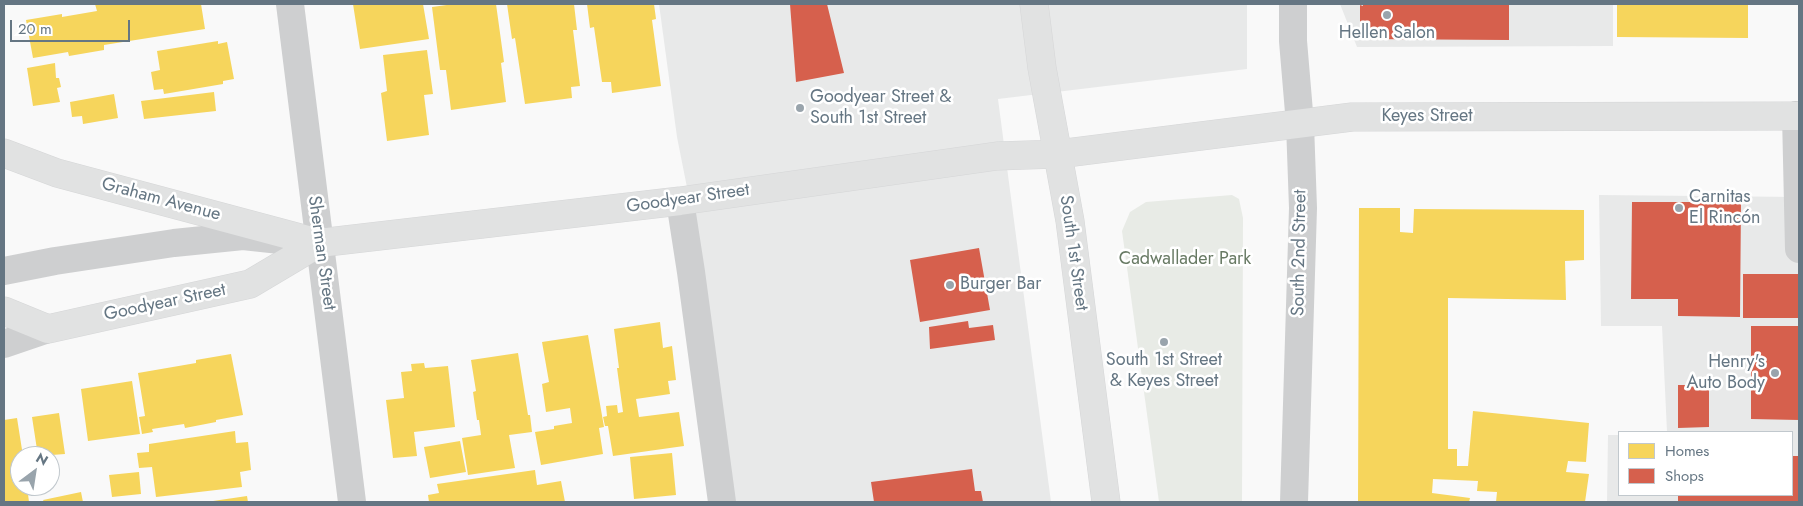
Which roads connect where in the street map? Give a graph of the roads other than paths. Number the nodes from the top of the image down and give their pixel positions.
1 (290, 4) edge
2 (1034, 4) edge
3 (1293, 4) edge
4 (1797, 115) edge
5 (1300, 124) junction
6 (4, 153) edge
7 (1058, 154) junction
8 (680, 201) junction
9 (319, 243) junction
10 (1799, 249) edge
11 (4, 270) edge
12 (4, 311) edge
13 (48, 329) junction
14 (4, 344) edge
15 (352, 502) edge
16 (722, 502) edge
17 (1106, 502) edge
18 (1294, 502) edge

1 - 9 street, Sherman Street
2 - 7 main road, South 1st Street
3 - 5 street, South 2nd Street
4 - 5 main road, Keyes Street
4 - 10 street
5 - 7 main road, Keyes Street
5 - 18 street, South 2nd Street
6 - 9 main road, Graham Avenue
7 - 8 main road, Goodyear Street
7 - 17 main road, South 1st Street
8 - 9 main road, Goodyear Street
8 - 16 street
9 - 11 street, Goodyear Street
9 - 13 main road, Goodyear Street
9 - 15 street, Sherman Street
12 - 13 main road
13 - 14 street, Goodyear Street

